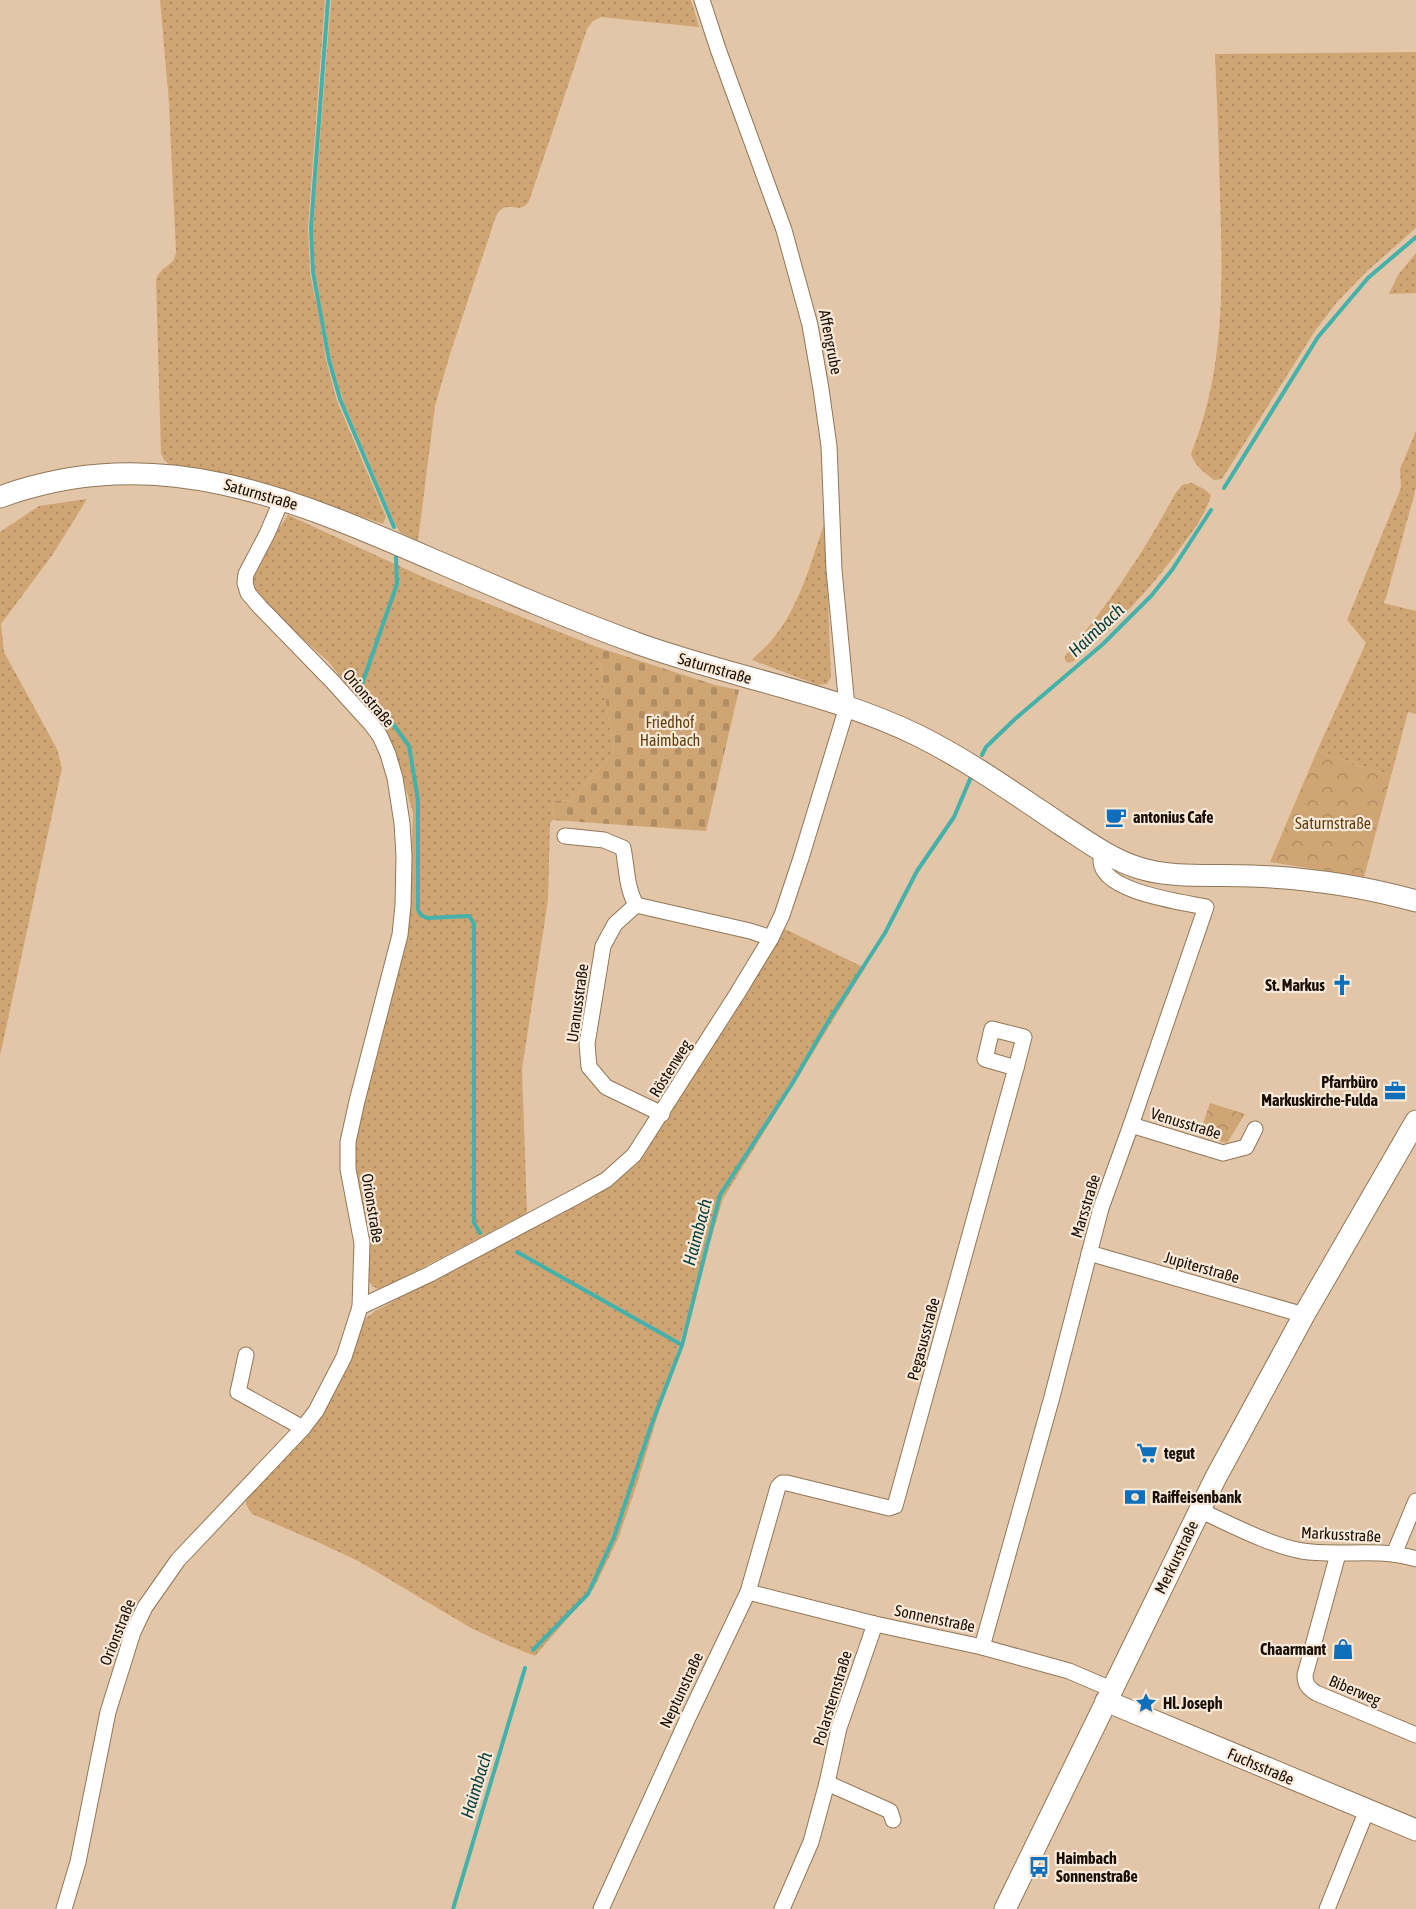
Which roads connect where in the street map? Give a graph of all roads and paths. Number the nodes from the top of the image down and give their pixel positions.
1 (702, 0) edge
2 (0, 497) edge
3 (282, 499) junction
4 (847, 707) junction
5 (565, 836) dead end
6 (1103, 852) junction
7 (1416, 901) edge
8 (636, 905) junction
9 (771, 938) junction
10 (1016, 1068) dead end
11 (662, 1114) junction
12 (1416, 1121) edge
13 (1131, 1125) junction
14 (1255, 1129) dead end
15 (1089, 1253) junction
16 (360, 1307) junction
17 (1304, 1315) junction
18 (246, 1355) dead end
19 (303, 1428) junction
20 (782, 1483) joint
21 (1416, 1501) edge
22 (1199, 1510) junction
23 (1338, 1554) junction
24 (1394, 1554) junction
25 (1416, 1559) edge
26 (748, 1592) junction
27 (875, 1624) junction
28 (982, 1647) junction
29 (1108, 1695) junction
30 (1416, 1735) edge
31 (827, 1783) junction
32 (1367, 1810) junction
33 (893, 1820) dead end
34 (1416, 1830) edge
35 (64, 1909) edge
36 (601, 1909) edge
37 (782, 1909) edge
38 (1005, 1909) edge
39 (1327, 1909) edge

1 - 4 street, Affengrube
2 - 3 street, Saturnstraße
3 - 4 street, Saturnstraße
3 - 16 street, Orionstraße
4 - 6 street, Saturnstraße
4 - 9 street, Röstenweg
5 - 8 street
6 - 7 street, Saturnstraße
6 - 13 street, Marsstraße
8 - 9 street
8 - 11 street, Uranusstraße
9 - 11 street, Röstenweg
10 - 20 street, Pegasusstraße
11 - 16 street, Röstenweg
12 - 17 street, Merkurstraße
13 - 14 street, Venusstraße
13 - 15 street, Marsstraße
15 - 17 street, Jupiterstraße
15 - 28 street, Marsstraße
16 - 19 street, Orionstraße
17 - 22 street, Merkurstraße
18 - 19 street
19 - 35 street, Orionstraße
20 - 26 street, Neptunstraße
21 - 24 street
22 - 23 street, Markusstraße
22 - 29 street, Merkurstraße
23 - 24 street, Markusstraße
23 - 30 street, Biberweg
24 - 25 street, Markusstraße
26 - 27 street, Sonnenstraße
26 - 36 street, Neptunstraße
27 - 28 street, Sonnenstraße
27 - 31 street, Polarsternstraße
28 - 29 street, Sonnenstraße
29 - 32 street, Fuchsstraße
29 - 38 street, Merkurstraße
31 - 33 street
31 - 37 street, Polarsternstraße
32 - 34 street, Fuchsstraße
32 - 39 street

